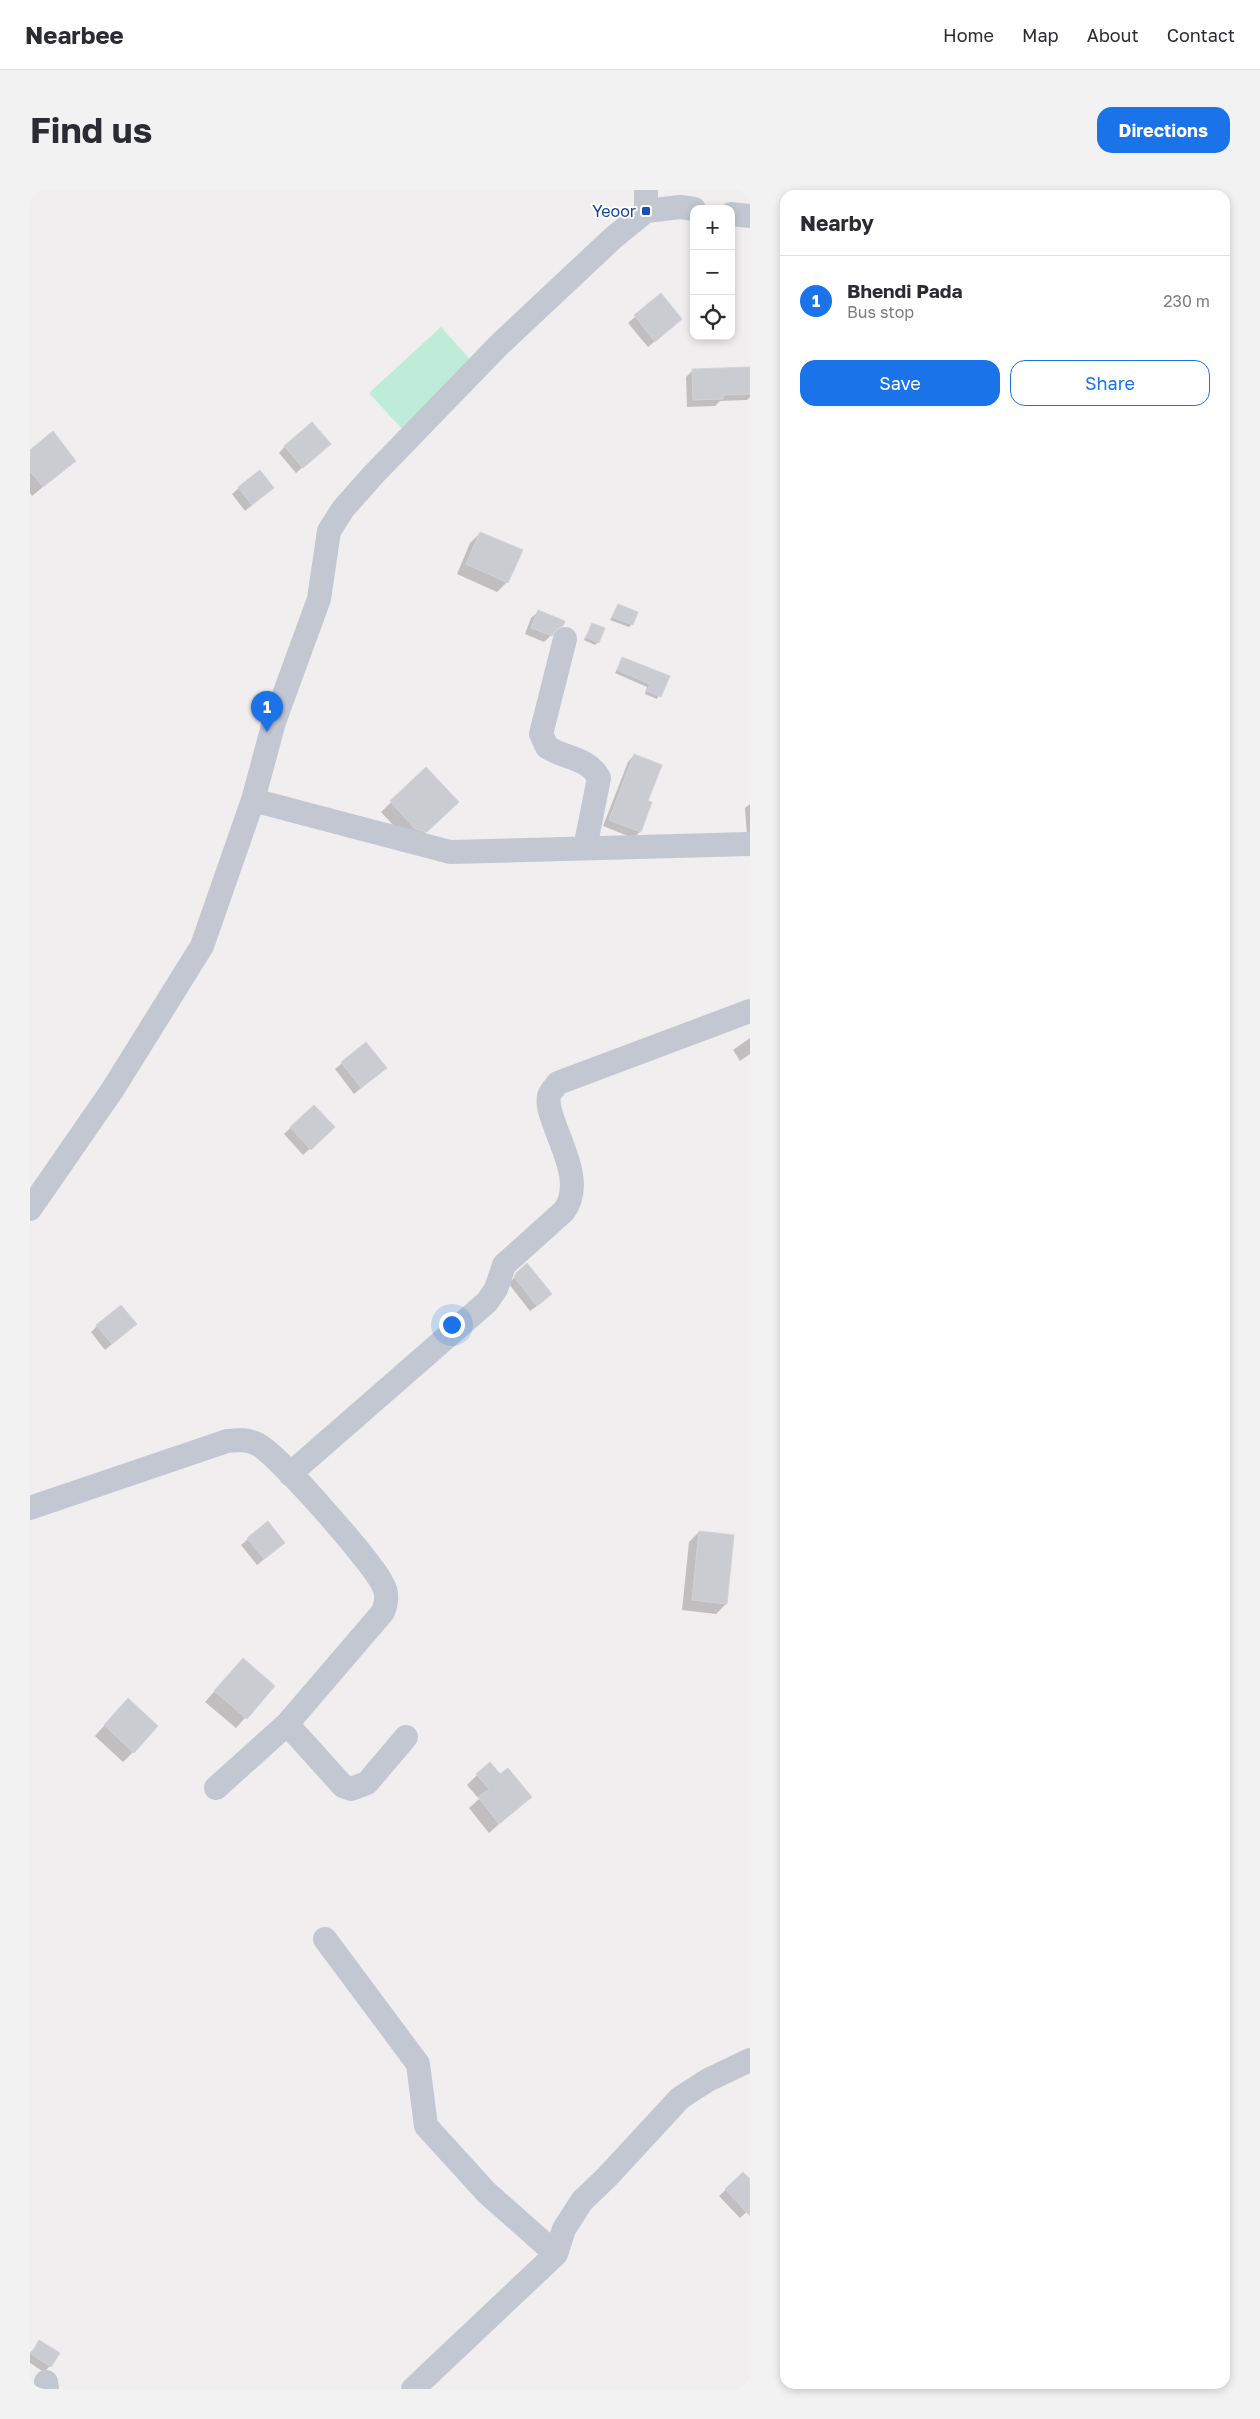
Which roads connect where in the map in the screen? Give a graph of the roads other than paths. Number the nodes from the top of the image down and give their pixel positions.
1 (646, 200) edge
2 (690, 208) edge
3 (735, 214) edge
4 (750, 216) edge
5 (565, 639) dead end
6 (253, 800) junction
7 (750, 844) edge
8 (585, 848) junction
9 (750, 1011) edge
10 (30, 1209) edge
11 (290, 1474) junction
12 (30, 1508) edge
13 (287, 1724) junction
14 (406, 1737) dead end
15 (216, 1788) dead end
16 (325, 1939) dead end
17 (750, 2060) edge
18 (556, 2254) junction
19 (413, 2389) edge

1 - 2 street
1 - 6 street
3 - 4 street
5 - 8 street
6 - 8 street
6 - 10 street
7 - 8 street
9 - 11 street
11 - 12 street
11 - 13 street
13 - 14 street
13 - 15 street
16 - 18 street
17 - 18 street
18 - 19 street

